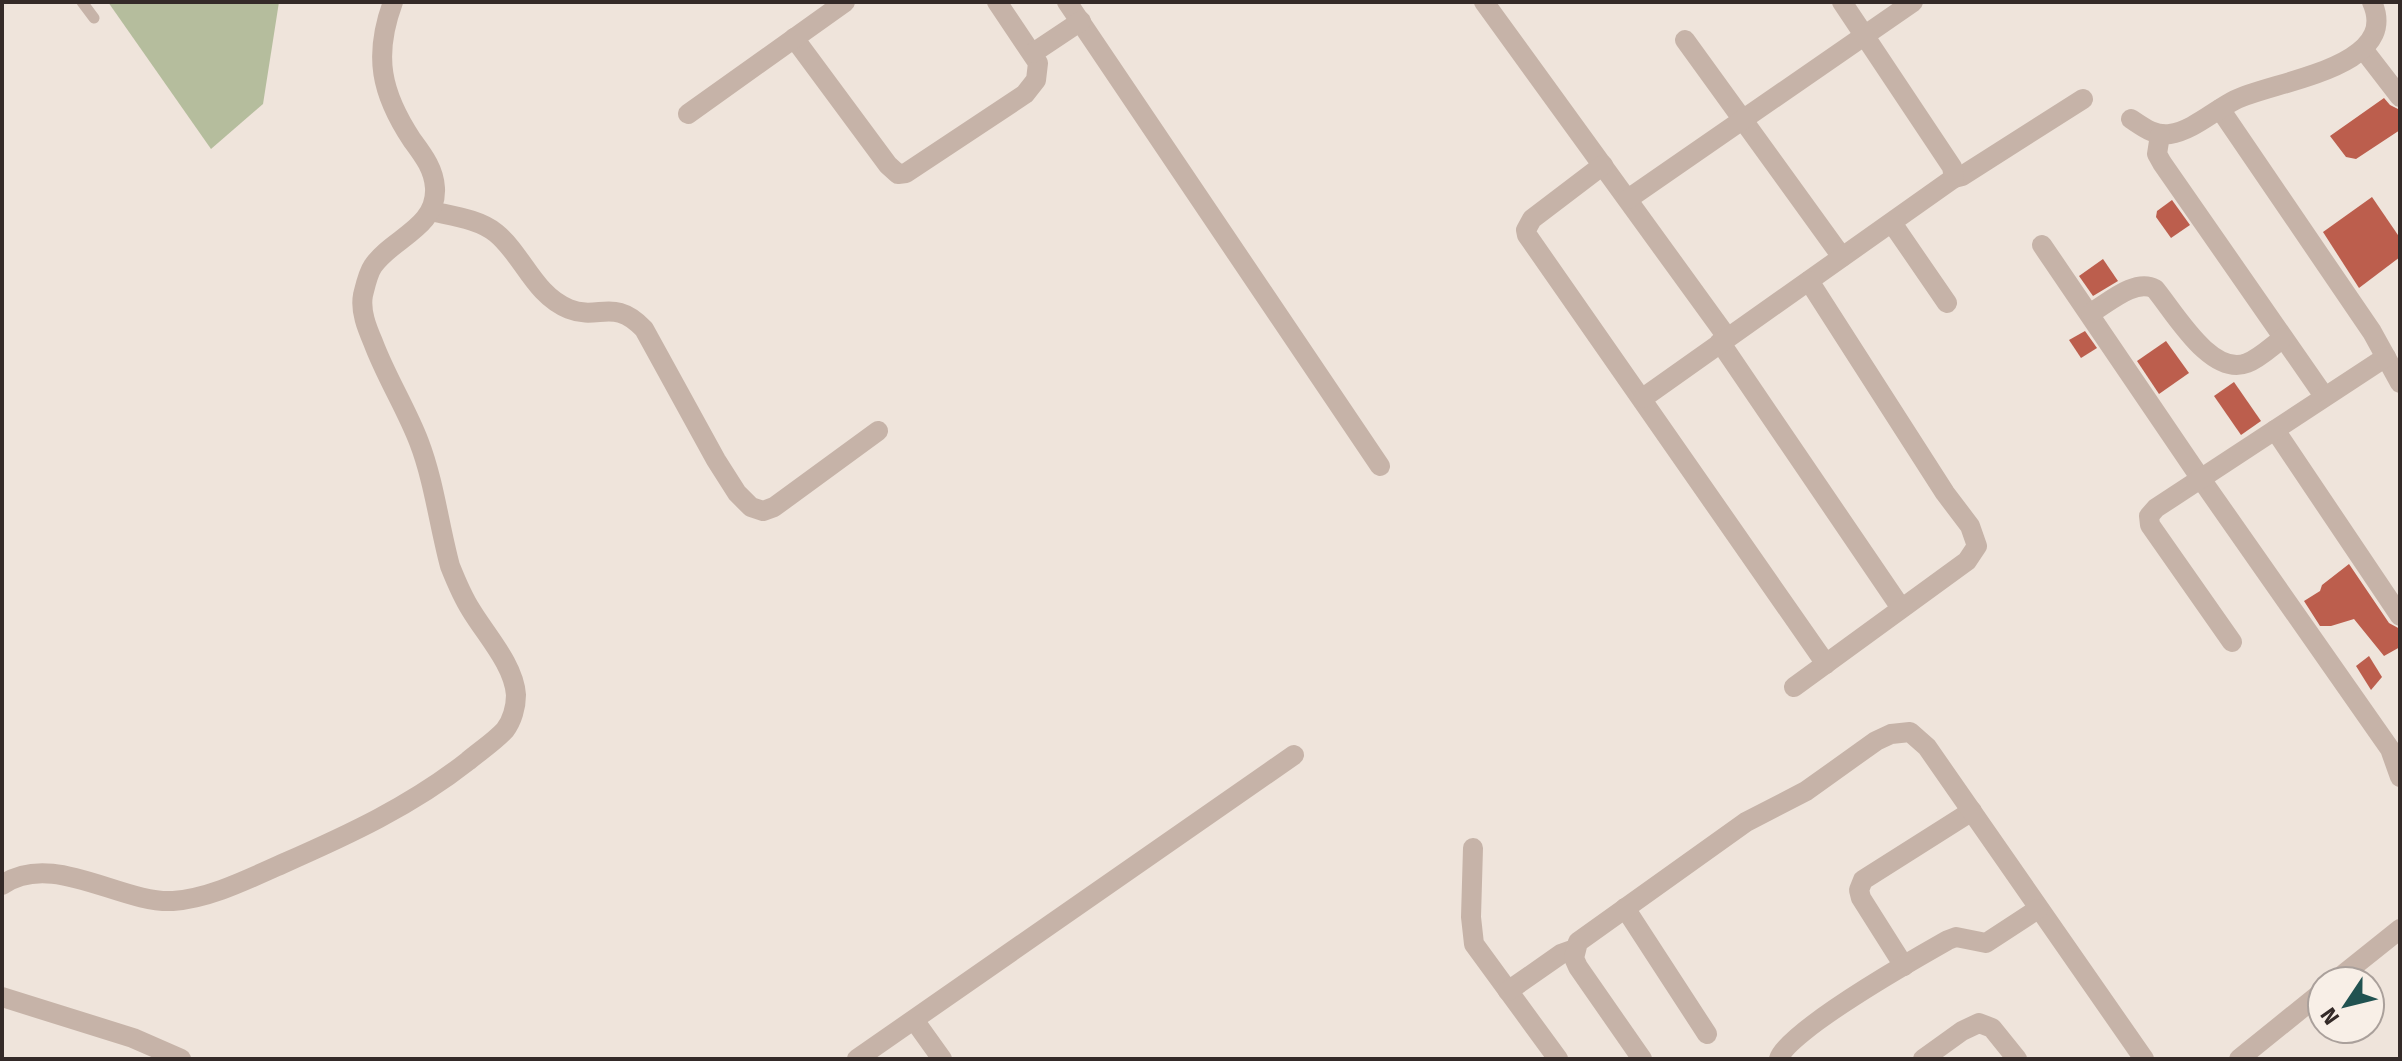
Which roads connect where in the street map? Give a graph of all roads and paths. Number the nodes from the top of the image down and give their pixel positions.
1 (82, 2) edge
2 (393, 2) edge
3 (845, 2) edge
4 (997, 2) edge
5 (1067, 2) edge
6 (1484, 2) edge
7 (1842, 2) edge
8 (1913, 2) edge
9 (2372, 2) edge
10 (94, 18) dead end
11 (1081, 21) junction
12 (1864, 34) junction
13 (794, 38) junction
14 (1685, 40) dead end
15 (2363, 49) junction
16 (1033, 53) junction
17 (2400, 97) edge
18 (2083, 99) dead end
19 (2220, 109) junction
20 (688, 114) dead end
21 (1742, 119) junction
22 (2131, 119) dead end
23 (2160, 135) junction
24 (1603, 165) junction
25 (1954, 178) junction
26 (1628, 199) junction
27 (431, 211) junction
28 (1892, 223) junction
29 (2042, 245) dead end
30 (1842, 257) junction
31 (1809, 281) junction
32 (1947, 303) dead end
33 (2091, 313) junction
34 (2283, 338) junction
35 (1724, 340) junction
36 (2386, 357) junction
37 (2400, 383) edge
38 (2324, 396) junction
39 (1643, 398) junction
40 (2275, 430) junction
41 (878, 431) dead end
42 (1380, 466) dead end
43 (2201, 479) junction
44 (1901, 608) junction
45 (2400, 616) edge
46 (2232, 642) dead end
47 (1826, 664) junction
48 (1794, 687) dead end
49 (1294, 755) dead end
50 (2400, 777) edge
51 (1972, 811) junction
52 (1473, 848) dead end
53 (2, 885) edge
54 (1625, 908) junction
55 (2038, 909) junction
56 (2400, 929) edge
57 (1575, 949) junction
58 (2355, 965) edge
59 (1904, 966) junction
60 (1508, 991) junction
61 (2, 997) edge
62 (2306, 1005) edge
63 (914, 1020) junction
64 (1707, 1034) dead end
65 (181, 1059) edge
66 (857, 1059) edge
67 (942, 1059) edge
68 (1558, 1059) edge
69 (1642, 1059) edge
70 (1779, 1059) edge
71 (1923, 1059) edge
72 (2017, 1059) edge
73 (2144, 1059) edge
74 (2239, 1059) edge

1 - 10 lane
2 - 27 street
3 - 13 street
4 - 16 street
5 - 11 street
6 - 24 street
7 - 12 street
8 - 12 street
9 - 15 street
11 - 16 street
11 - 42 street
12 - 21 street
12 - 25 street
13 - 16 street
13 - 20 street
14 - 21 street
15 - 17 street
15 - 19 street
18 - 25 street
19 - 23 street
19 - 36 street
21 - 26 street
21 - 30 street
22 - 23 street
23 - 34 street
24 - 26 street
24 - 39 street
25 - 28 street
26 - 35 street
27 - 41 street
27 - 53 street
28 - 30 street
28 - 32 street
29 - 33 street
30 - 31 street
31 - 35 street
31 - 44 street
33 - 34 street
33 - 43 street
34 - 38 street
35 - 39 street
35 - 44 street
36 - 37 street
36 - 38 street
38 - 40 street
39 - 47 street
40 - 43 street
40 - 45 street
43 - 46 street
43 - 50 street
44 - 47 street
47 - 48 street
49 - 63 street
51 - 54 street
51 - 55 street
51 - 59 street
52 - 60 street
54 - 57 street
54 - 64 street
55 - 59 street
55 - 73 street
56 - 58 street
57 - 60 street
57 - 69 street
59 - 70 street
60 - 68 street
61 - 65 street
62 - 74 street
63 - 66 street
63 - 67 street
71 - 72 street

